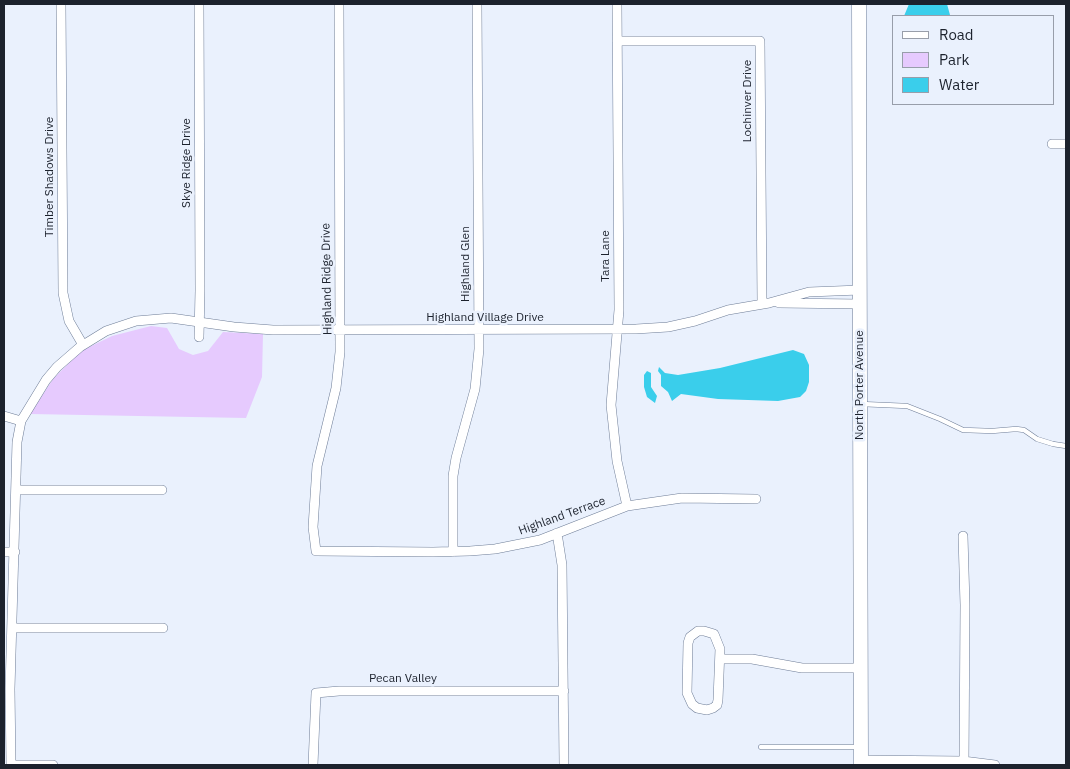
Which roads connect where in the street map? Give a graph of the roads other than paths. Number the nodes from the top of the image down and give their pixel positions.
1 (61, 4) edge
2 (199, 4) edge
3 (339, 4) edge
4 (477, 4) edge
5 (617, 4) edge
6 (859, 4) edge
7 (617, 41) junction
8 (1052, 144) dead end
9 (1066, 144) edge
10 (860, 290) junction
11 (765, 303) junction
12 (860, 304) junction
13 (199, 321) junction
14 (619, 329) junction
15 (340, 330) junction
16 (478, 330) junction
17 (198, 337) dead end
18 (84, 345) junction
19 (860, 403) junction
20 (4, 416) edge
21 (21, 421) junction
22 (1066, 446) edge
23 (16, 490) junction
24 (162, 490) dead end
25 (756, 499) dead end
26 (628, 506) junction
27 (557, 533) junction
28 (963, 536) dead end
29 (316, 551) joint
30 (4, 552) edge
31 (15, 552) junction
32 (453, 552) junction
33 (12, 628) junction
34 (163, 628) dead end
35 (720, 659) junction
36 (860, 668) junction
37 (7, 689) edge
38 (564, 692) junction
39 (761, 747) dead end
40 (861, 757) edge
41 (964, 763) edge
42 (12, 765) edge
43 (53, 765) edge
44 (314, 765) edge
45 (564, 765) edge
46 (995, 765) edge

1 - 18 street, Timber Shadows Drive
2 - 13 street, Skye Ridge Drive
3 - 15 street, Highland Ridge Drive
4 - 16 street, Highland Glen
5 - 7 street, Tara Lane
6 - 10 main road, North Porter Avenue
7 - 11 street, Lochinver Drive
7 - 14 street, Tara Lane
8 - 9 street
10 - 11 street, Highland Village Drive
10 - 12 main road, North Porter Avenue
11 - 12 street, Highland Village Drive
11 - 14 street, Highland Village Drive
12 - 19 main road, North Porter Avenue
13 - 15 street, Highland Village Drive
13 - 17 street
13 - 18 street, Highland Village Drive
14 - 16 street, Highland Village Drive
14 - 26 street, Tara Lane
15 - 16 street, Highland Village Drive
15 - 29 street, Highland Ridge Drive
16 - 32 street, Highland Glen
18 - 21 street, Highland Village Drive
19 - 22 lane
19 - 36 main road, North Porter Avenue
20 - 21 street
21 - 23 street
23 - 24 street
23 - 31 street
25 - 26 street, Highland Terrace
26 - 27 street, Highland Terrace
27 - 32 street, Highland Terrace
27 - 38 street
28 - 41 street
29 - 32 street, Highland Terrace
30 - 31 street
31 - 33 street
33 - 34 street
33 - 37 street
35 - 35 street
35 - 36 street
36 - 40 main road, North Porter Avenue
37 - 42 street
38 - 44 street, Pecan Valley
38 - 45 street
39 - 40 lane
40 - 41 street
41 - 46 street
42 - 43 street

